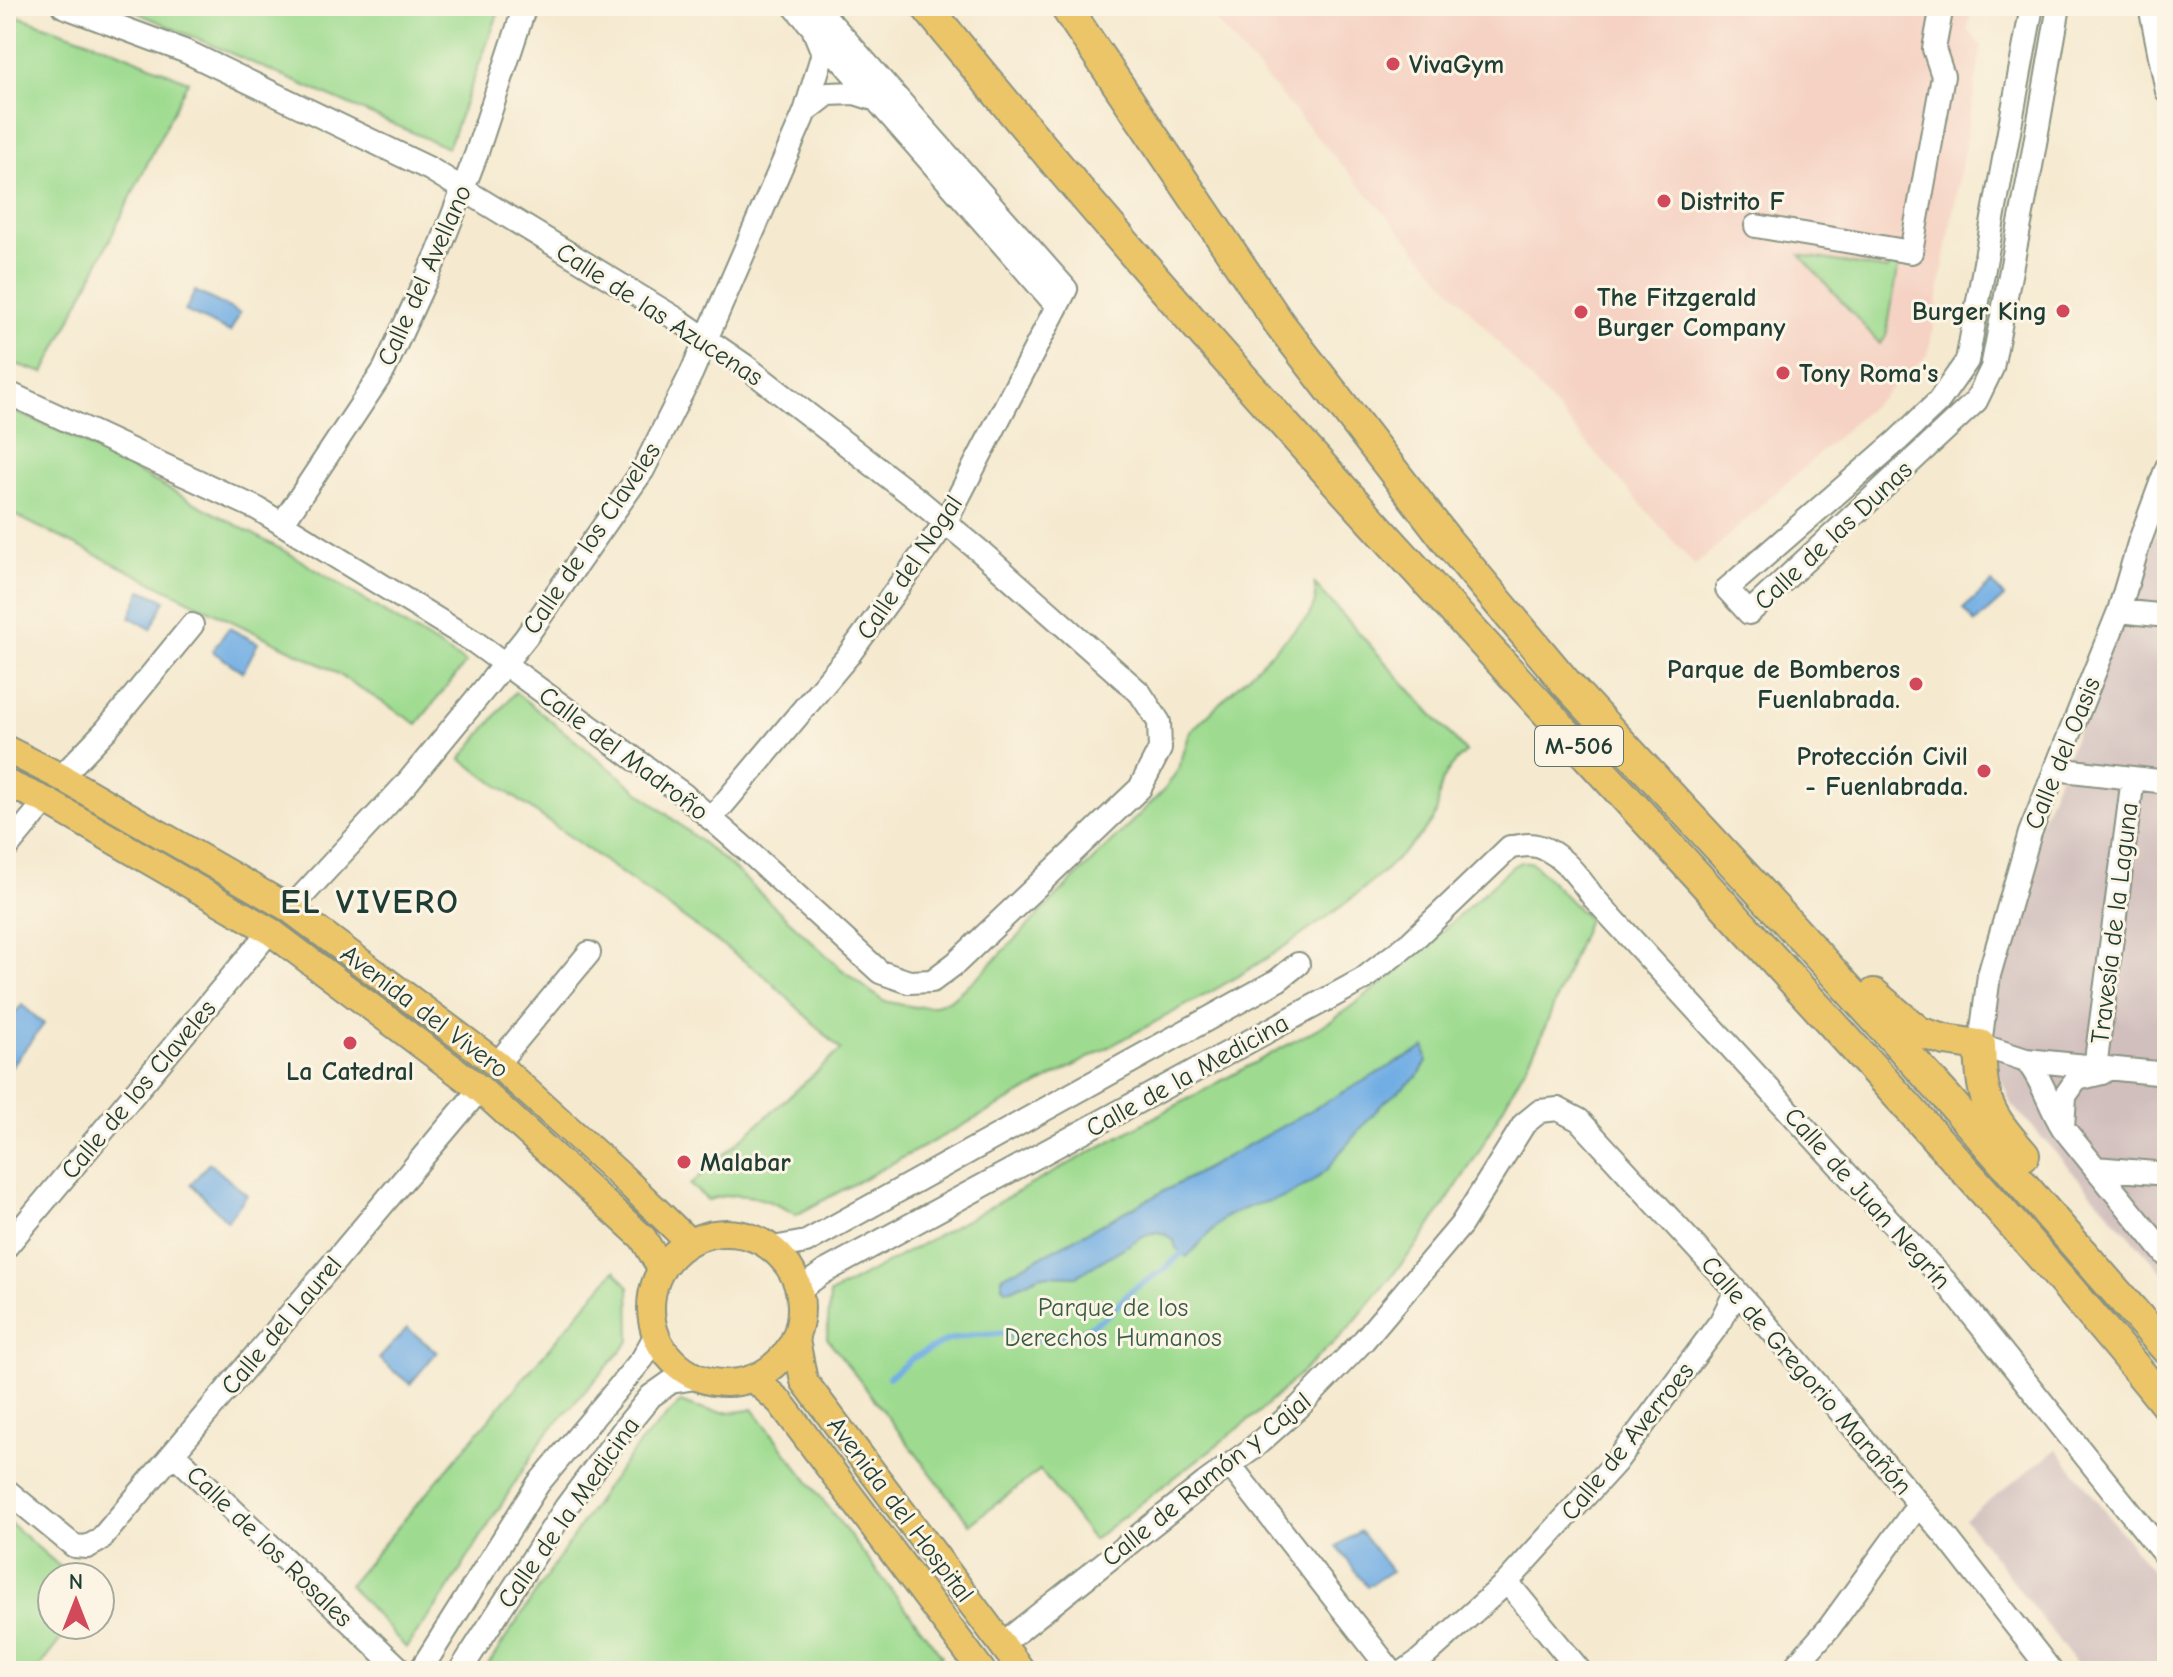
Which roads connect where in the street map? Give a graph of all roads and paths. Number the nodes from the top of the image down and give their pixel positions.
1 (63, 6) edge
2 (525, 6) edge
3 (794, 6) edge
4 (904, 6) edge
5 (926, 6) edge
6 (1065, 6) edge
7 (1942, 6) edge
8 (2032, 6) edge
9 (2059, 6) edge
10 (2150, 6) edge
11 (814, 16) edge
12 (992, 85) junction
13 (2167, 91) edge
14 (877, 100) junction
15 (805, 112) junction
16 (463, 189) junction
17 (1756, 226) dead end
18 (1062, 297) junction
19 (706, 339) junction
20 (6, 392) edge
21 (2167, 467) edge
22 (945, 523) junction
23 (282, 524) junction
24 (2119, 611) junction
25 (2167, 616) edge
26 (192, 625) dead end
27 (504, 663) junction
28 (6, 749) edge
29 (1160, 749) joint
30 (2055, 769) junction
31 (61, 777) junction
32 (2133, 778) junction
33 (2167, 782) edge
34 (6, 783) edge
35 (46, 801) junction
36 (711, 819) junction
37 (6, 849) edge
38 (1553, 852) joint
39 (290, 909) junction
40 (1781, 915) junction
41 (270, 931) junction
42 (589, 953) dead end
43 (1298, 964) dead end
44 (1980, 1045) junction
45 (2026, 1060) junction
46 (497, 1064) junction
47 (2105, 1069) junction
48 (2167, 1074) edge
49 (480, 1089) junction
50 (1540, 1111) joint
51 (2063, 1128) junction
52 (2095, 1168) junction
53 (2167, 1174) edge
54 (689, 1242) junction
55 (6, 1247) edge
56 (773, 1248) junction
57 (2167, 1256) edge
58 (661, 1268) junction
59 (800, 1289) junction
60 (1736, 1291) junction
61 (2167, 1326) edge
62 (655, 1336) junction
63 (796, 1340) junction
64 (2167, 1350) edge
65 (695, 1378) junction
66 (754, 1379) junction
67 (2167, 1406) edge
68 (174, 1454) junction
69 (1230, 1465) junction
70 (6, 1490) edge
71 (1919, 1504) junction
72 (2167, 1558) edge
73 (1507, 1582) junction
74 (1002, 1644) junction
75 (975, 1668) edge
76 (402, 1671) edge
77 (420, 1671) edge
78 (460, 1671) edge
79 (1022, 1671) edge
80 (1391, 1671) edge
81 (1405, 1671) edge
82 (1580, 1671) edge
83 (1791, 1671) edge
84 (2051, 1671) edge

1 - 16 street, Calle de las Azucenas
2 - 16 street, Calle del Avellano
3 - 11 street
4 - 12 highway
5 - 12 highway, M-506
6 - 40 highway, M-506
7 - 17 street
8 - 9 street, Calle de las Dunas
10 - 13 street
11 - 14 street
11 - 15 street, Calle de los Claveles
11 - 18 street
12 - 67 highway, M-506
14 - 15 street
14 - 18 street
15 - 19 street, Calle de los Claveles
16 - 19 street, Calle de las Azucenas
16 - 23 street, Calle del Avellano
18 - 22 street, Calle del Nogal
19 - 22 street, Calle de las Azucenas
19 - 27 street, Calle de los Claveles
20 - 23 street, Calle del Madroño
21 - 24 street, Calle del Oasis
22 - 29 street, Calle de las Azucenas
22 - 36 street, Calle del Nogal
23 - 27 street, Calle del Madroño
24 - 25 street
24 - 30 street, Calle del Oasis
26 - 31 street
27 - 36 street, Calle del Madroño
27 - 39 street, Calle de los Claveles
28 - 31 main road, Avenida del Vivero
29 - 36 street, Calle del Madroño
30 - 32 street
30 - 44 street, Calle del Oasis
31 - 39 main road, Avenida del Vivero
32 - 33 street
32 - 47 street, Travesía de la Laguna
34 - 35 main road, Avenida del Vivero
35 - 37 street
35 - 41 main road, Avenida del Vivero
38 - 59 street, Calle de la Medicina
38 - 72 street, Calle de Juan Negrín
39 - 46 main road, Avenida del Vivero
40 - 44 highway
40 - 64 highway, M-506
41 - 49 main road, Avenida del Vivero
41 - 55 street, Calle de los Claveles
42 - 46 street
43 - 56 street, Calle de la Medicina
44 - 45 street
44 - 61 highway
45 - 47 street
45 - 51 street
46 - 54 main road, Avenida del Vivero
47 - 48 street
47 - 51 street
49 - 58 main road, Avenida del Vivero
49 - 68 street, Calle del Laurel
50 - 60 street, Calle de Gregorio Marañón
50 - 69 street, Calle de Ramón y Cajal
51 - 52 street
52 - 53 street
52 - 57 street
54 - 56 main road
54 - 58 main road
56 - 59 main road
58 - 62 main road
59 - 63 main road
60 - 71 street, Calle de Gregorio Marañón
60 - 73 street, Calle de Averroes
62 - 65 main road
62 - 77 street
63 - 66 main road
63 - 74 main road, Avenida del Hospital
65 - 66 main road
65 - 78 street, Calle de la Medicina
66 - 75 main road, Avenida del Hospital
68 - 70 street, Calle del Laurel
68 - 76 street, Calle de los Rosales
69 - 74 street, Calle de Ramón y Cajal
69 - 80 street
71 - 83 street
71 - 84 street, Calle de Gregorio Marañón
73 - 81 street, Calle de Averroes
73 - 82 street
74 - 79 main road, Avenida del Hospital

